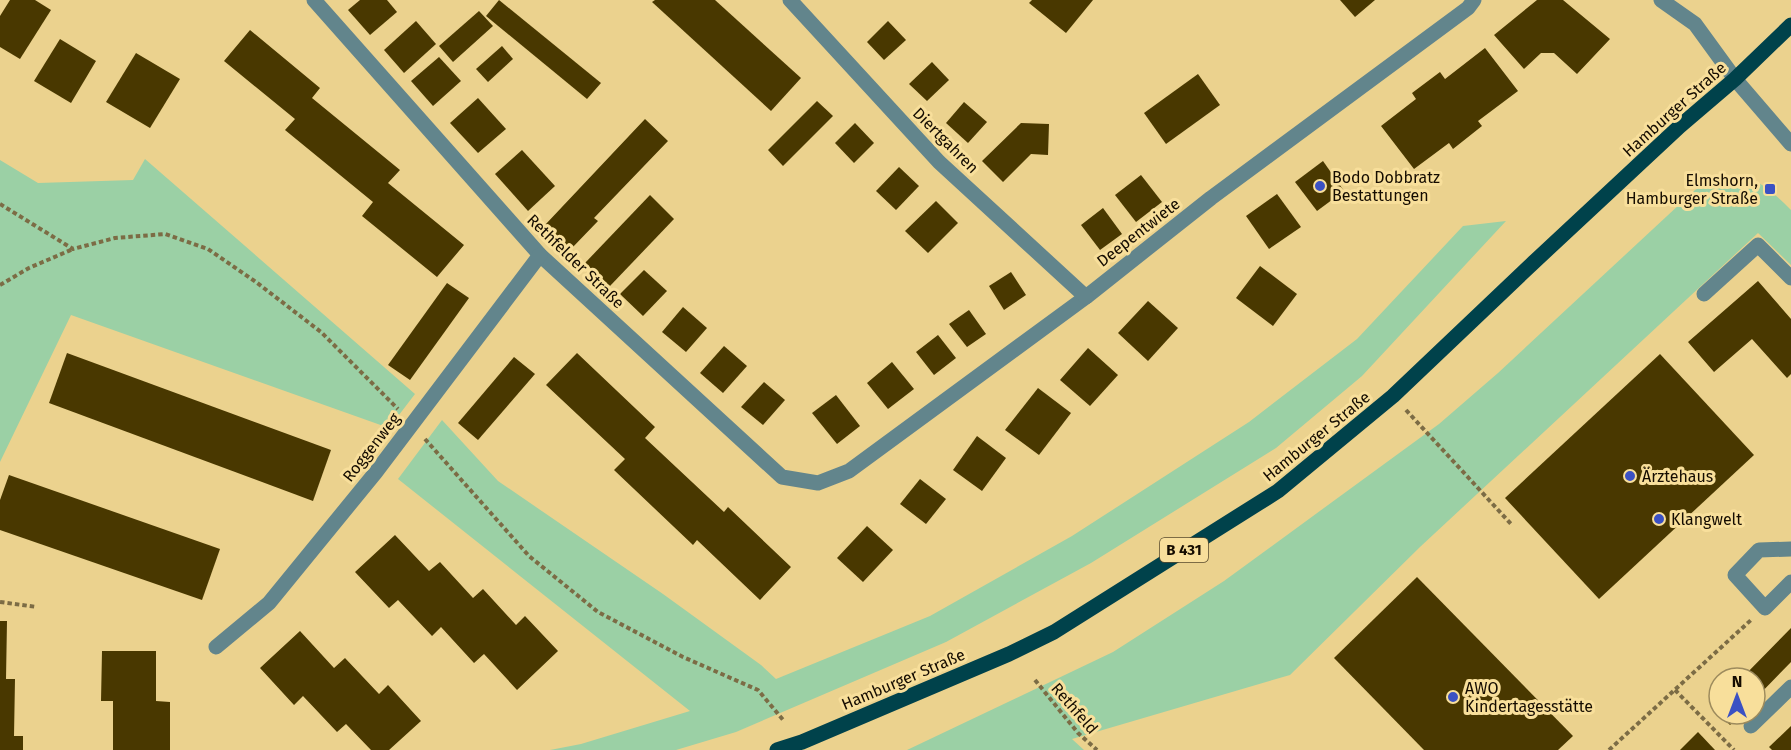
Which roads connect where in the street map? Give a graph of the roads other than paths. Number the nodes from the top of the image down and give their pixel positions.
1 (314, 0) edge
2 (790, 0) edge
3 (1474, 0) edge
4 (1662, 0) edge
5 (1791, 25) edge
6 (1735, 79) junction
7 (1791, 144) edge
8 (540, 255) junction
9 (1791, 278) edge
10 (1704, 294) dead end
11 (1086, 297) junction
12 (818, 483) joint
13 (1791, 549) edge
14 (1790, 584) edge
15 (216, 647) dead end
16 (1791, 687) edge
17 (1767, 710) edge
18 (777, 750) edge

1 - 8 street, Rethfelder Straße
2 - 11 street, Diertgahren
3 - 11 street, Deepentwiete
4 - 6 street
5 - 6 main road, Hamburger Straße / B 431
6 - 7 street
6 - 18 main road, Hamburger Straße / B 431
8 - 12 street, Rethfelder Straße
8 - 15 street, Roggenweg
9 - 10 street
11 - 12 street, Deepentwiete
13 - 14 street
16 - 17 street

